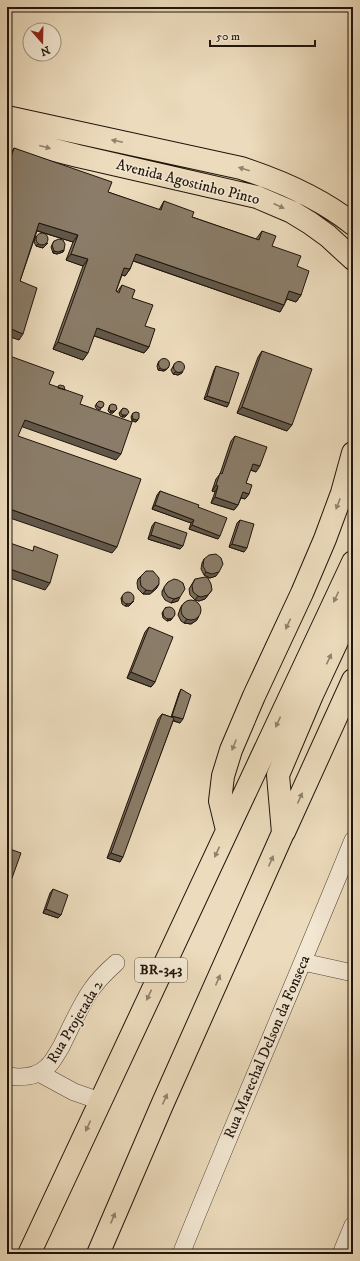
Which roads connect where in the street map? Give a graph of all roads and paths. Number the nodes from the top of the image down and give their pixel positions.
1 (7, 117) edge
2 (7, 138) edge
3 (353, 224) edge
4 (353, 259) edge
5 (353, 453) edge
6 (353, 562) edge
7 (353, 607) edge
8 (353, 680) edge
9 (303, 691) junction
10 (227, 830) junction
11 (283, 833) junction
12 (353, 840) edge
13 (303, 962) junction
14 (116, 963) dead end
15 (353, 973) edge
16 (39, 1073) junction
17 (7, 1076) edge
18 (100, 1101) junction
19 (353, 1225) edge
20 (29, 1254) edge
21 (98, 1254) edge
22 (181, 1254) edge
23 (341, 1254) edge

3 -> 1 main road, Avenida Agostinho Pinto
2 -> 4 main road, Avenida Agostinho Pinto
5 -> 10 main road
6 -> 9 main road, BR-343
9 -> 7 main road, BR-343
11 -> 8 main road
9 -> 10 main road, BR-343
9 - 11 main road, BR-343
10 -> 18 main road, BR-343
21 -> 11 main road
12 - 13 street, Rua Marechal Delson da Fonseca
13 - 15 street
13 - 22 street, Rua Marechal Delson da Fonseca
14 - 16 street, Rua Projetada 2
16 - 17 street, Rua Projetada 2
16 - 18 street
18 -> 20 main road, BR-343
19 - 23 street

